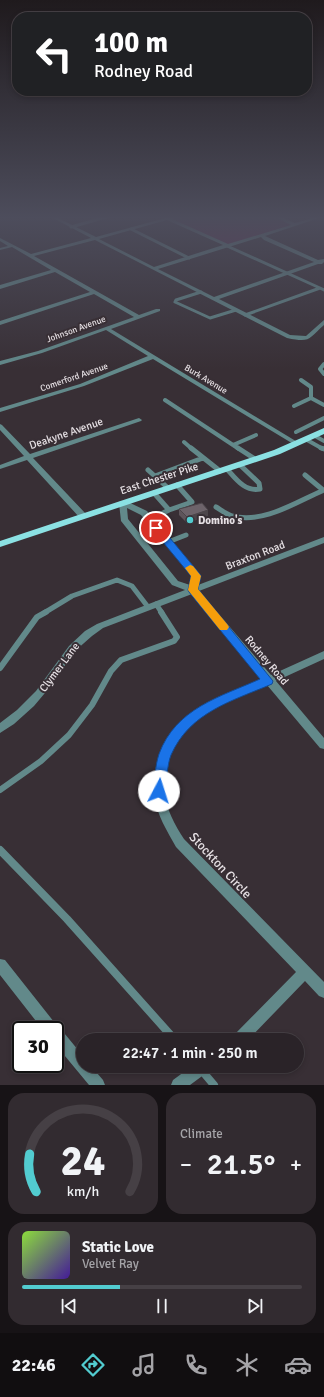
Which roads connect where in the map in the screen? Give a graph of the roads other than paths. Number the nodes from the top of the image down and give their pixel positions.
1 (51, 268) edge
2 (155, 268) edge
3 (274, 268) edge
4 (302, 268) edge
5 (55, 270) junction
6 (286, 273) junction
7 (0, 287) edge
8 (322, 289) edge
9 (95, 292) junction
10 (201, 292) junction
11 (214, 299) junction
12 (158, 310) dead end
13 (236, 310) junction
14 (245, 315) junction
15 (139, 317) junction
16 (324, 322) edge
17 (0, 324) edge
18 (106, 328) junction
19 (152, 357) junction
20 (0, 363) edge
21 (324, 364) edge
22 (324, 374) edge
23 (301, 380) dead end
24 (311, 398) junction
25 (165, 400) dead end
26 (324, 405) edge
27 (294, 406) dead end
28 (0, 410) edge
29 (324, 418) edge
30 (139, 420) dead end
31 (318, 421) junction
32 (324, 424) edge
33 (0, 426) edge
34 (304, 428) junction
35 (296, 432) dead end
36 (256, 435) dead end
37 (317, 436) edge
38 (184, 442) dead end
39 (297, 444) junction
40 (233, 445) junction
41 (324, 449) edge
42 (30, 457) junction
43 (203, 458) junction
44 (255, 459) junction
45 (240, 464) junction
46 (0, 467) edge
47 (148, 470) dead end
48 (223, 470) junction
49 (305, 475) dead end
50 (155, 476) junction
51 (173, 487) junction
52 (324, 490) edge
53 (154, 493) junction
54 (123, 503) junction
55 (216, 507) dead end
56 (169, 510) junction
57 (83, 516) junction
58 (149, 520) junction
59 (186, 535) dead end
60 (324, 540) edge
61 (168, 542) junction
62 (0, 544) edge
63 (193, 590) junction
64 (152, 606) junction
65 (324, 655) edge
66 (0, 668) edge
67 (268, 681) junction
68 (0, 729) edge
69 (324, 745) edge
70 (0, 790) edge
71 (0, 850) edge
72 (0, 965) edge
73 (305, 972) junction
74 (324, 991) edge
75 (45, 1021) edge
76 (169, 1033) edge
77 (246, 1033) edge
78 (64, 1044) edge
79 (193, 1073) edge
80 (205, 1073) edge
81 (98, 1085) edge
82 (178, 1085) edge
83 (214, 1085) edge

1 - 5 street
2 - 10 street
3 - 6 lane
4 - 6 street
5 - 7 street
5 - 9 street
6 - 8 lane
6 - 11 street
8 - 14 lane
9 - 15 street
9 - 17 street
10 - 11 street
10 - 13 lane
11 - 13 street
12 - 15 street, Johnson Avenue
13 - 14 street
14 - 16 street
15 - 18 street, Johnson Avenue
18 - 19 street, Burk Avenue
18 - 20 street, Johnson Avenue
19 - 28 street, Comerford Avenue
19 - 39 street, Burk Avenue
21 - 22 lane
23 - 24 lane
24 - 26 lane
24 - 27 lane
25 - 40 lane
29 - 31 lane
30 - 42 street, Deakyne Avenue
31 - 32 lane
31 - 34 lane
33 - 42 street
34 - 35 lane
34 - 37 lane
36 - 40 lane
37 - 39 main road, East Chester Pike
37 - 41 lane
38 - 43 lane
39 - 44 main road, East Chester Pike
40 - 44 lane
42 - 46 street, Deakyne Avenue
42 - 57 street
43 - 48 lane
43 - 50 lane
44 - 45 main road, East Chester Pike
45 - 48 main road, East Chester Pike
45 - 48 lane
47 - 50 lane
48 - 51 main road, East Chester Pike
49 - 52 lane
50 - 51 lane
51 - 53 main road, East Chester Pike
51 - 56 lane
52 - 55 lane
53 - 54 main road, East Chester Pike
53 - 56 lane
54 - 57 main road, East Chester Pike
54 - 58 street
54 - 63 street, Rodney Road
56 - 58 lane
57 - 62 main road, East Chester Pike
58 - 61 street
59 - 61 lane
60 - 63 street, Braxton Road
61 - 63 street
63 - 64 street, Clymer Lane
63 - 67 street, Rodney Road
64 - 66 lane
64 - 68 street, Clymer Lane
64 - 70 lane
65 - 67 street, Stockton Circle
67 - 69 street, Rodney Road
67 - 73 street, Stockton Circle
71 - 76 lane
72 - 75 street
73 - 74 street, Stockton Circle
73 - 77 street
78 - 81 street
79 - 82 street
80 - 83 lane

